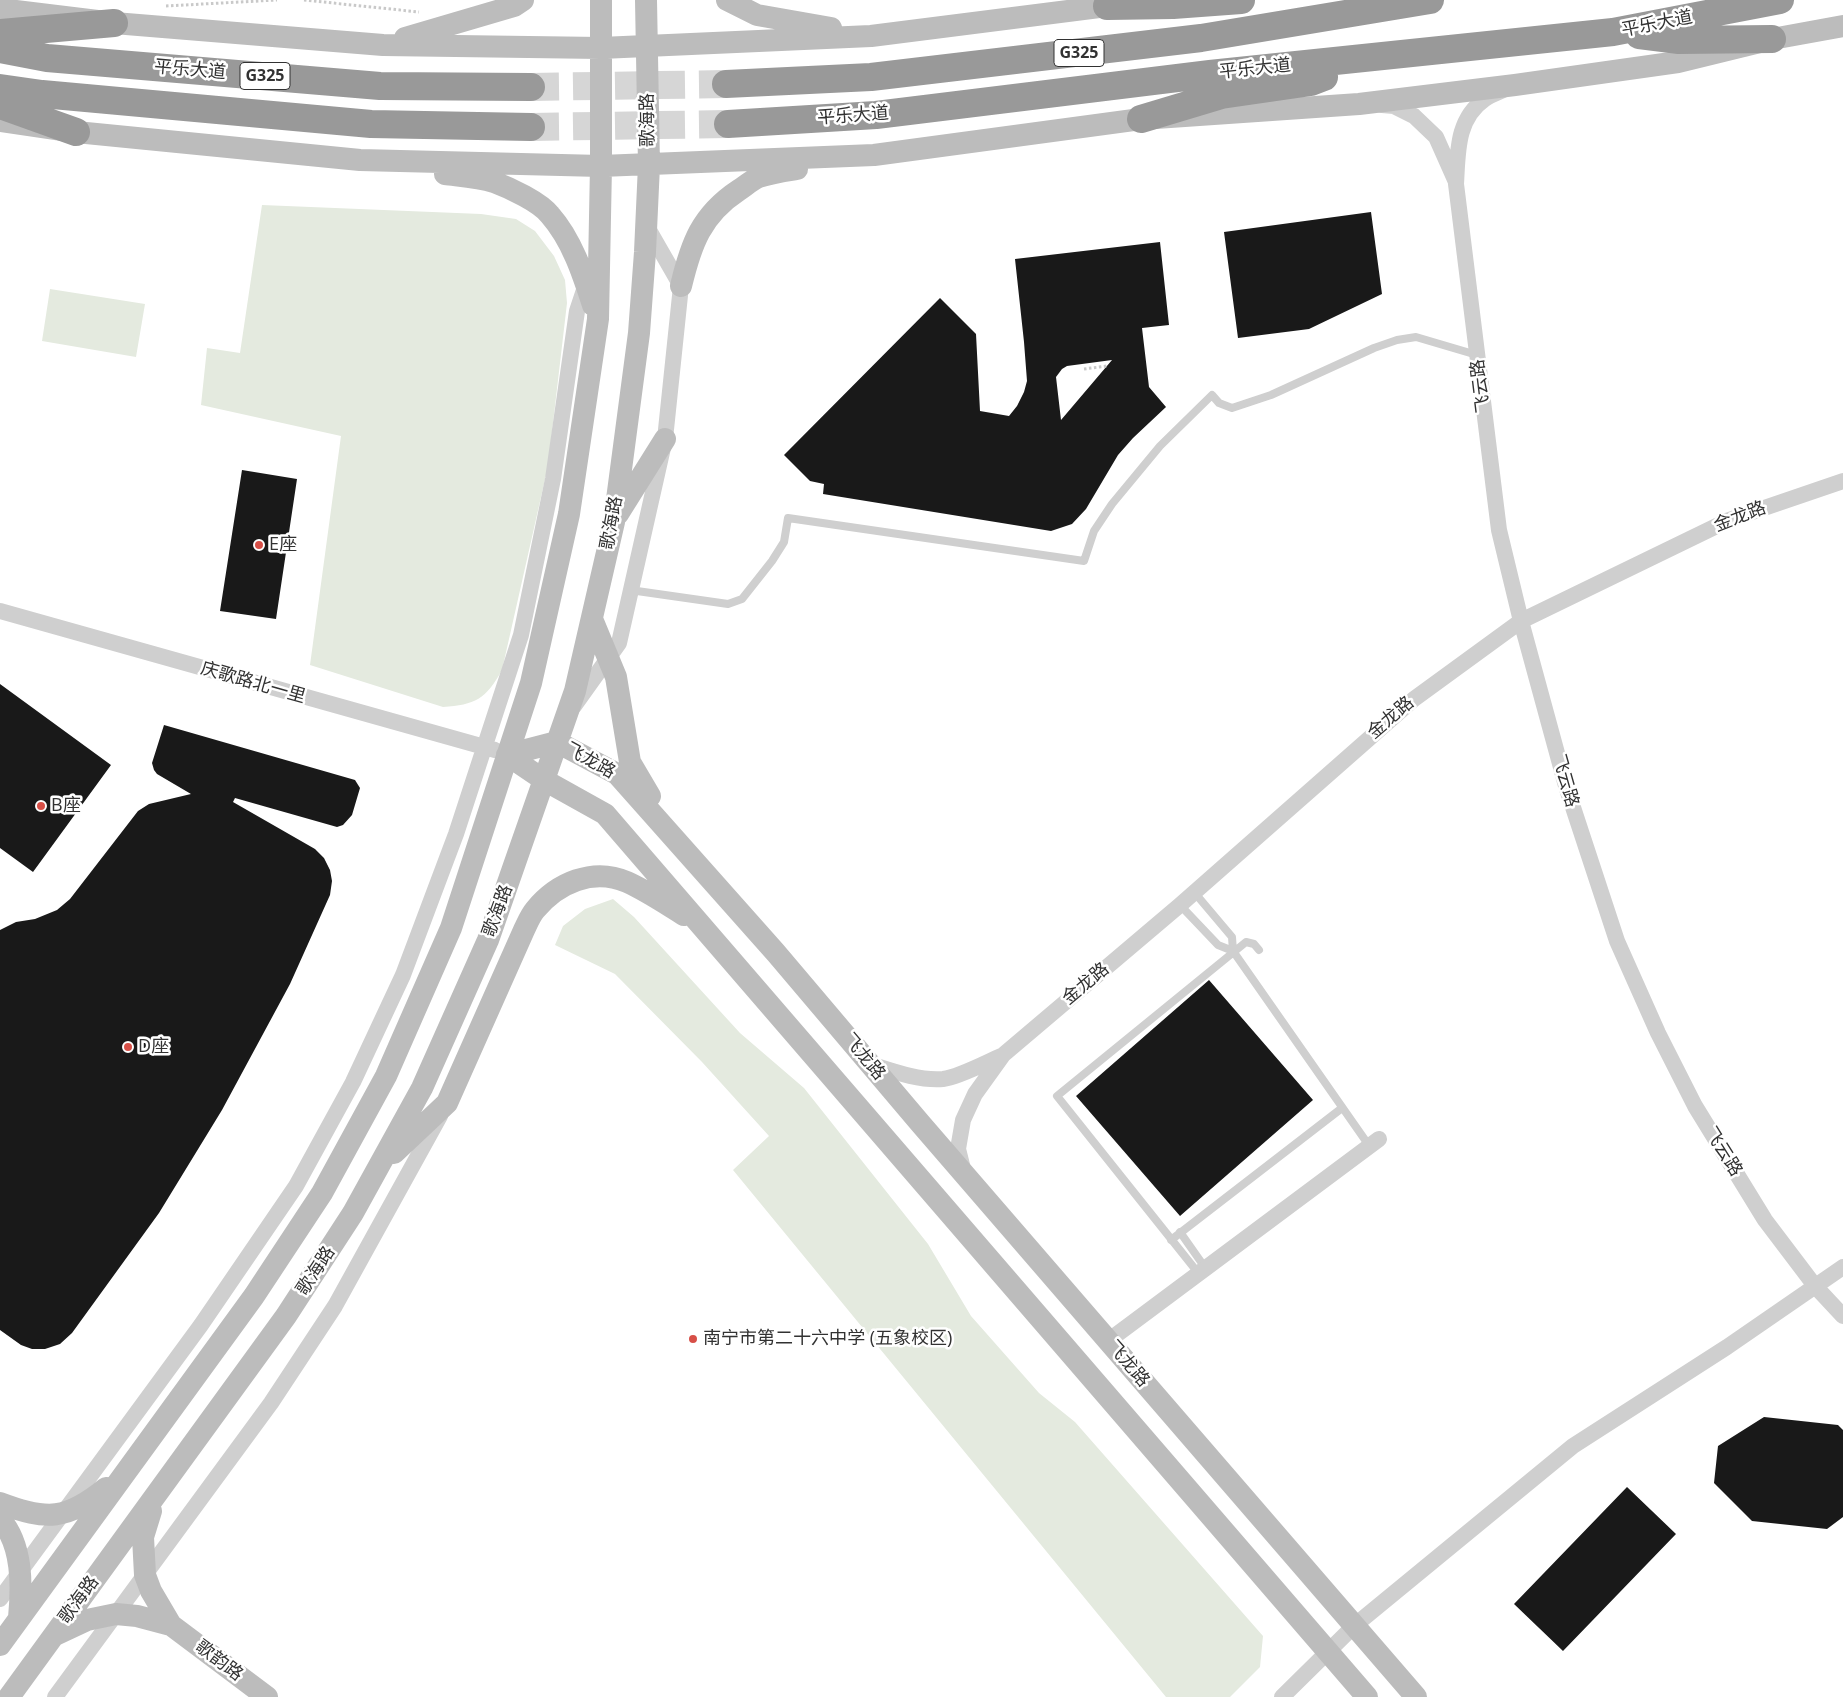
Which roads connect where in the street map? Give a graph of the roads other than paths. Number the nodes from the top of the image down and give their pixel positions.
1 (523, 0) edge
2 (601, 0) edge
3 (646, 0) edge
4 (726, 0) edge
5 (1136, 0) edge
6 (1241, 0) edge
7 (1430, 0) edge
8 (1780, 0) edge
9 (1107, 6) junction
10 (0, 9) edge
11 (114, 23) junction
12 (1843, 26) edge
13 (0, 32) edge
14 (1613, 32) junction
15 (871, 36) junction
16 (1772, 39) junction
17 (383, 45) junction
18 (646, 46) junction
19 (601, 48) junction
20 (0, 49) edge
21 (1395, 54) junction
22 (726, 84) tunnel mouth
23 (1515, 84) junction
24 (0, 88) edge
25 (531, 88) tunnel mouth
26 (1359, 104) junction
27 (0, 105) edge
28 (1141, 119) junction
29 (0, 120) edge
30 (728, 124) tunnel mouth
31 (531, 127) tunnel mouth
32 (76, 132) junction
33 (854, 156) junction
34 (360, 160) junction
35 (649, 165) junction
36 (601, 166) junction
37 (1456, 184) junction
38 (646, 225) junction
39 (600, 244) junction
40 (586, 284) junction
41 (681, 286) junction
42 (598, 319) junction
43 (1477, 355) junction
44 (664, 438) junction
45 (1843, 481) edge
46 (614, 522) junction
47 (630, 590) junction
48 (0, 611) edge
49 (592, 619) junction
50 (1521, 621) junction
51 (608, 659) junction
52 (565, 720) junction
53 (557, 742) junction
54 (485, 747) junction
55 (507, 755) junction
56 (544, 780) junction
57 (679, 844) junction
58 (1194, 892) junction
59 (1180, 905) junction
60 (700, 924) junction
61 (1259, 950) dead end
62 (1233, 951) junction
63 (1003, 1055) junction
64 (870, 1064) junction
65 (447, 1103) junction
66 (1342, 1108) junction
67 (1374, 1143) joint
68 (378, 1167) junction
69 (964, 1174) junction
70 (1180, 1232) junction
71 (1171, 1240) junction
72 (1843, 1267) edge
73 (1202, 1271) junction
74 (1815, 1286) junction
75 (1843, 1316) edge
76 (1108, 1340) junction
77 (125, 1474) junction
78 (155, 1497) junction
79 (0, 1503) edge
80 (62, 1514) junction
81 (0, 1519) edge
82 (20, 1572) junction
83 (145, 1574) junction
84 (0, 1599) edge
85 (116, 1614) junction
86 (19, 1618) junction
87 (170, 1625) junction
88 (1354, 1626) junction
89 (52, 1636) junction
90 (0, 1645) edge
91 (1327, 1651) junction
92 (9, 1697) edge
93 (55, 1697) edge
94 (267, 1697) edge
95 (1282, 1697) edge
96 (1367, 1697) edge
97 (1416, 1697) edge

1 - 17 main road
2 - 19 main road
3 - 18 main road, 歌海路
4 - 15 main road
5 - 9 main road
6 - 9 highway
7 - 22 highway, G325
8 - 14 highway, 平乐大道
9 - 15 main road
10 - 11 main road
11 - 13 highway
11 - 17 main road
12 - 16 main road
14 - 16 highway
14 - 21 highway, 平乐大道
15 - 18 main road
16 - 23 main road
17 - 19 main road
18 - 19 main road
18 - 35 main road, 歌海路
19 - 36 main road
20 - 25 highway, 平乐大道 / G325
21 - 28 highway
21 - 30 highway, 平乐大道
23 - 26 main road
23 - 37 street, 飞云路
24 - 31 highway
26 - 28 main road
26 - 37 street, 飞云路
27 - 32 highway
28 - 33 main road
29 - 32 main road
32 - 34 main road
33 - 35 main road
33 - 41 main road
34 - 36 main road
34 - 40 main road
35 - 36 main road
35 - 38 main road, 歌海路
36 - 39 main road
37 - 43 street, 飞云路
38 - 41 street
38 - 46 main road, 歌海路
39 - 40 street
39 - 42 main road
40 - 42 main road
40 - 54 street
41 - 44 street
42 - 55 main road
43 - 47 lane
43 - 50 street, 飞云路
44 - 46 main road
44 - 47 street
45 - 50 street, 金龙路
46 - 49 main road, 歌海路
47 - 51 street
48 - 54 street, 庆歌路北一里
49 - 51 main road
49 - 52 main road, 歌海路
50 - 58 street, 金龙路
50 - 74 street, 飞云路
51 - 52 street
51 - 57 main road
52 - 53 main road, 歌海路
53 - 55 main road, 飞龙路
53 - 56 main road, 歌海路
53 - 57 main road, 飞龙路
54 - 55 street, 庆歌路北一里
54 - 80 street
55 - 56 main road, 飞龙路
55 - 77 main road
56 - 60 main road, 飞龙路
56 - 68 main road, 歌海路
57 - 64 main road, 飞龙路
58 - 59 street, 金龙路
58 - 62 lane
59 - 62 lane
59 - 63 street, 金龙路
60 - 65 main road
60 - 91 main road, 飞龙路
61 - 62 lane
62 - 66 lane
62 - 71 lane
63 - 64 street, 金龙路
63 - 69 street, 金龙路
64 - 69 main road, 飞龙路
65 - 68 main road
65 - 83 street
66 - 67 lane
66 - 70 lane
67 - 73 street
68 - 78 main road, 歌海路
69 - 76 main road, 飞龙路
70 - 71 lane
70 - 73 lane
71 - 73 lane
72 - 74 street
73 - 76 street
74 - 75 street, 飞云路
74 - 88 street
76 - 88 main road, 飞龙路
77 - 80 main road
77 - 86 main road
78 - 83 main road
78 - 89 main road, 歌海路
79 - 80 main road
80 - 82 street
81 - 82 main road
82 - 84 street
82 - 86 main road
83 - 85 street
83 - 87 main road
85 - 87 main road
85 - 89 main road
85 - 93 street
86 - 90 main road
87 - 94 main road, 歌韵路
88 - 91 street
88 - 97 main road, 飞龙路
89 - 92 main road, 歌海路
91 - 95 street
91 - 96 main road, 飞龙路

